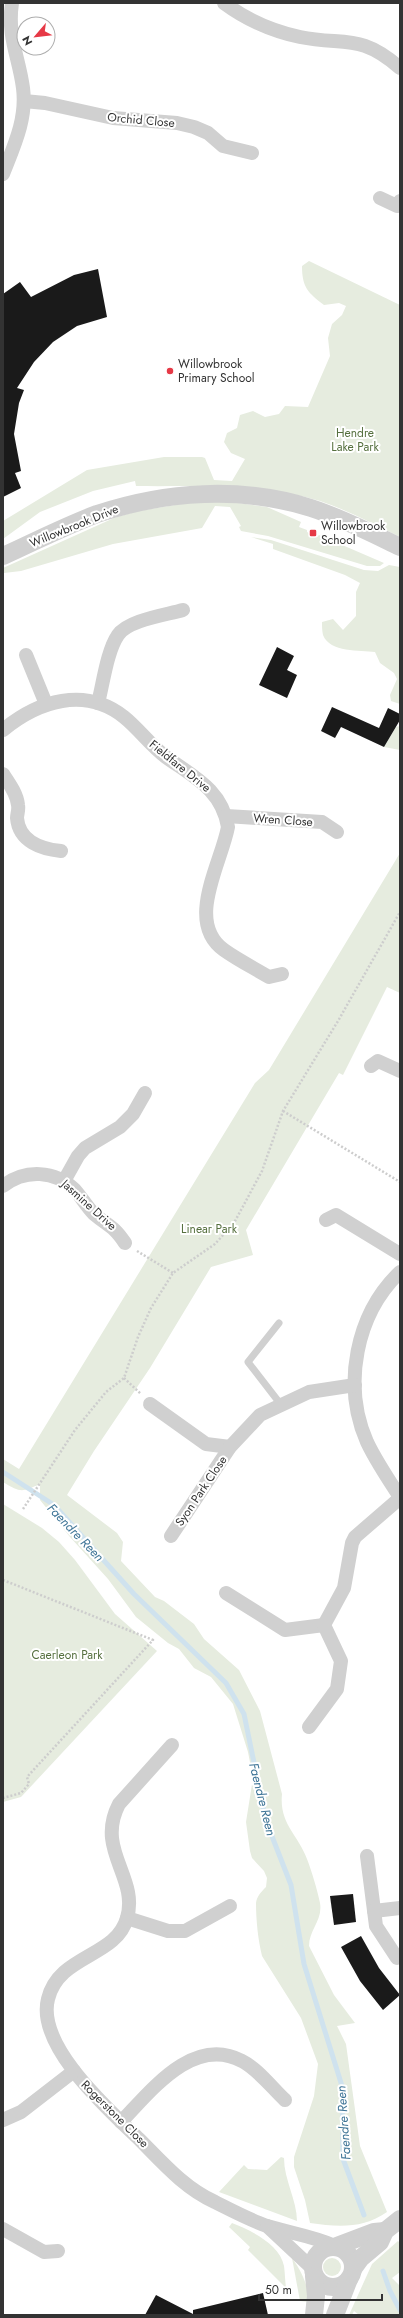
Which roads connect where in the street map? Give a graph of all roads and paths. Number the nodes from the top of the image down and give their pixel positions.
1 (12, 3) edge
2 (224, 3) edge
3 (7, 38) edge
4 (400, 68) edge
5 (24, 101) junction
6 (252, 153) dead end
7 (3, 174) edge
8 (380, 198) dead end
9 (400, 201) edge
10 (400, 547) edge
11 (3, 556) edge
12 (183, 610) dead end
13 (26, 655) dead end
14 (98, 703) junction
15 (46, 704) junction
16 (3, 730) edge
17 (3, 774) edge
18 (226, 816) junction
19 (337, 832) dead end
20 (61, 852) dead end
21 (400, 912) edge
22 (282, 974) dead end
23 (371, 1066) dead end
24 (400, 1071) edge
25 (145, 1093) dead end
26 (283, 1111) junction
27 (64, 1181) junction
28 (400, 1182) edge
29 (3, 1186) edge
30 (326, 1220) dead end
31 (125, 1243) joint
32 (400, 1254) edge
33 (172, 1272) junction
34 (400, 1272) edge
35 (279, 1324) dead end
36 (124, 1378) junction
37 (355, 1385) junction
38 (150, 1404) joint
39 (283, 1406) junction
40 (230, 1447) junction
41 (400, 1497) edge
42 (23, 1509) dead end
43 (171, 1536) dead end
44 (3, 1580) edge
45 (226, 1593) dead end
46 (324, 1625) junction
47 (309, 1727) dead end
48 (172, 1745) dead end
49 (3, 1798) edge
50 (367, 1856) dead end
51 (230, 1906) dead end
52 (400, 1908) edge
53 (374, 1911) junction
54 (127, 1918) junction
55 (397, 1958) dead end
56 (74, 2071) junction
57 (285, 2100) dead end
58 (3, 2120) edge
59 (121, 2122) junction
60 (400, 2219) edge
61 (267, 2225) junction
62 (3, 2229) edge
63 (385, 2231) junction
64 (336, 2246) junction
65 (58, 2250) dead end
66 (314, 2272) junction
67 (351, 2274) junction
68 (314, 2315) edge
69 (335, 2315) edge

1 - 3 street
2 - 4 street
3 - 5 street
5 - 6 street, Orchid Close
5 - 7 street
8 - 9 street
10 - 11 street, Willowbrook Drive
12 - 14 street
13 - 15 street
14 - 15 street, Fieldfare Drive
14 - 18 street, Fieldfare Drive
15 - 16 street, Fieldfare Drive
17 - 20 street
18 - 19 street, Wren Close
18 - 22 street, Fieldfare Drive
21 - 26 path
23 - 24 street
25 - 27 street
26 - 28 path
26 - 33 path
27 - 29 street, Jasmine Drive
27 - 31 street, Jasmine Drive
30 - 32 street
31 - 33 path
33 - 36 path
34 - 37 street
35 - 39 lane
36 - 38 path
36 - 42 path
37 - 39 street, Syon Park Close
37 - 41 street
38 - 40 street, Syon Park Close
39 - 40 street, Syon Park Close
40 - 43 street, Syon Park Close
41 - 46 street
44 - 49 path
45 - 46 street
46 - 47 street
48 - 54 street, Rogerstone Close
50 - 53 street
51 - 54 street
52 - 53 street
53 - 55 street
54 - 56 street, Rogerstone Close
56 - 58 street
56 - 59 street, Rogerstone Close
57 - 59 street
59 - 61 street, Rogerstone Close
60 - 63 street
61 - 64 street, Rogerstone Close
61 - 66 street, Rogerstone Close
62 - 65 street
63 - 64 street
63 - 67 street
64 - 66 street
64 - 67 street
66 - 67 street
66 - 68 street
67 - 69 street

